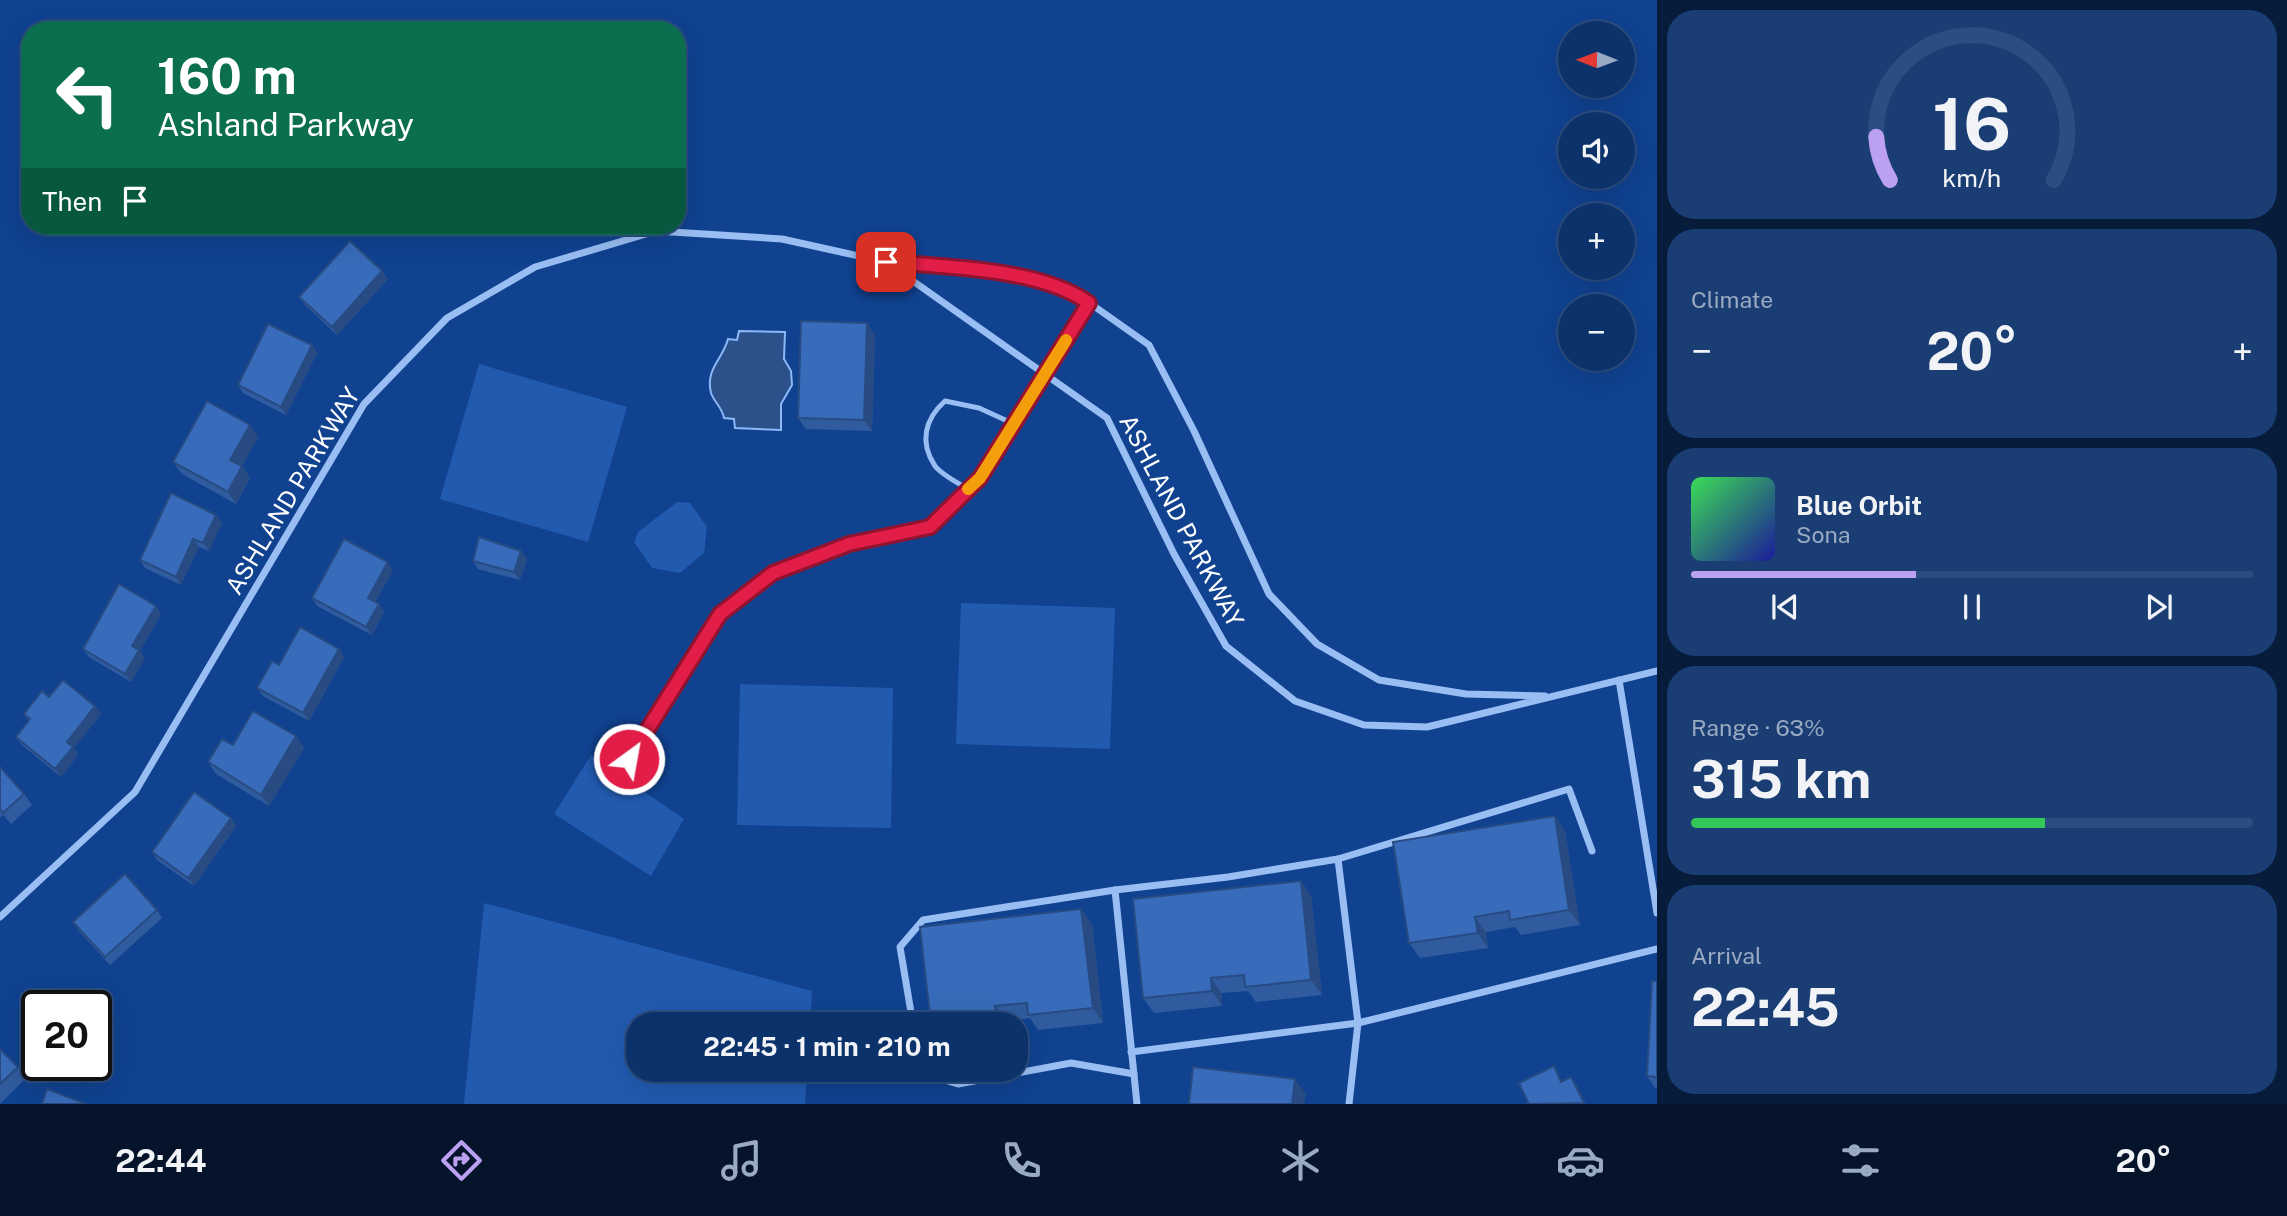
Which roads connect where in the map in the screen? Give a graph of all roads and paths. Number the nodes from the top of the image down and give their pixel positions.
1 (686, 234) edge
2 (646, 235) edge
3 (886, 262) junction
4 (1089, 303) junction
5 (1045, 375) junction
6 (1014, 424) junction
7 (968, 489) junction
8 (1657, 671) edge
9 (1619, 680) junction
10 (1545, 696) junction
11 (629, 759) dead end
12 (1592, 851) dead end
13 (1338, 859) junction
14 (1115, 890) junction
15 (1657, 913) edge
16 (0, 917) edge
17 (1657, 949) edge
18 (911, 1012) edge
19 (1358, 1023) junction
20 (1131, 1052) junction
21 (1028, 1071) edge
22 (1134, 1074) junction
23 (951, 1082) edge
24 (969, 1082) edge
25 (1137, 1104) edge
26 (1349, 1104) edge

1 - 3 street, ASHLAND PARKWAY
2 - 16 street, ASHLAND PARKWAY
3 - 4 street, ASHLAND PARKWAY
3 - 5 street, ASHLAND PARKWAY
4 - 5 lane
4 - 10 street, ASHLAND PARKWAY
5 - 6 lane
5 - 10 street, ASHLAND PARKWAY
6 - 7 lane
6 - 7 lane
7 - 11 lane
8 - 9 street, ASHLAND PARKWAY
9 - 10 street, ASHLAND PARKWAY
9 - 15 street
12 - 13 street
13 - 14 street
13 - 19 street
14 - 18 street
14 - 20 street
17 - 19 street
19 - 20 street
19 - 26 street
20 - 22 street
21 - 22 street
22 - 25 street
23 - 24 street

